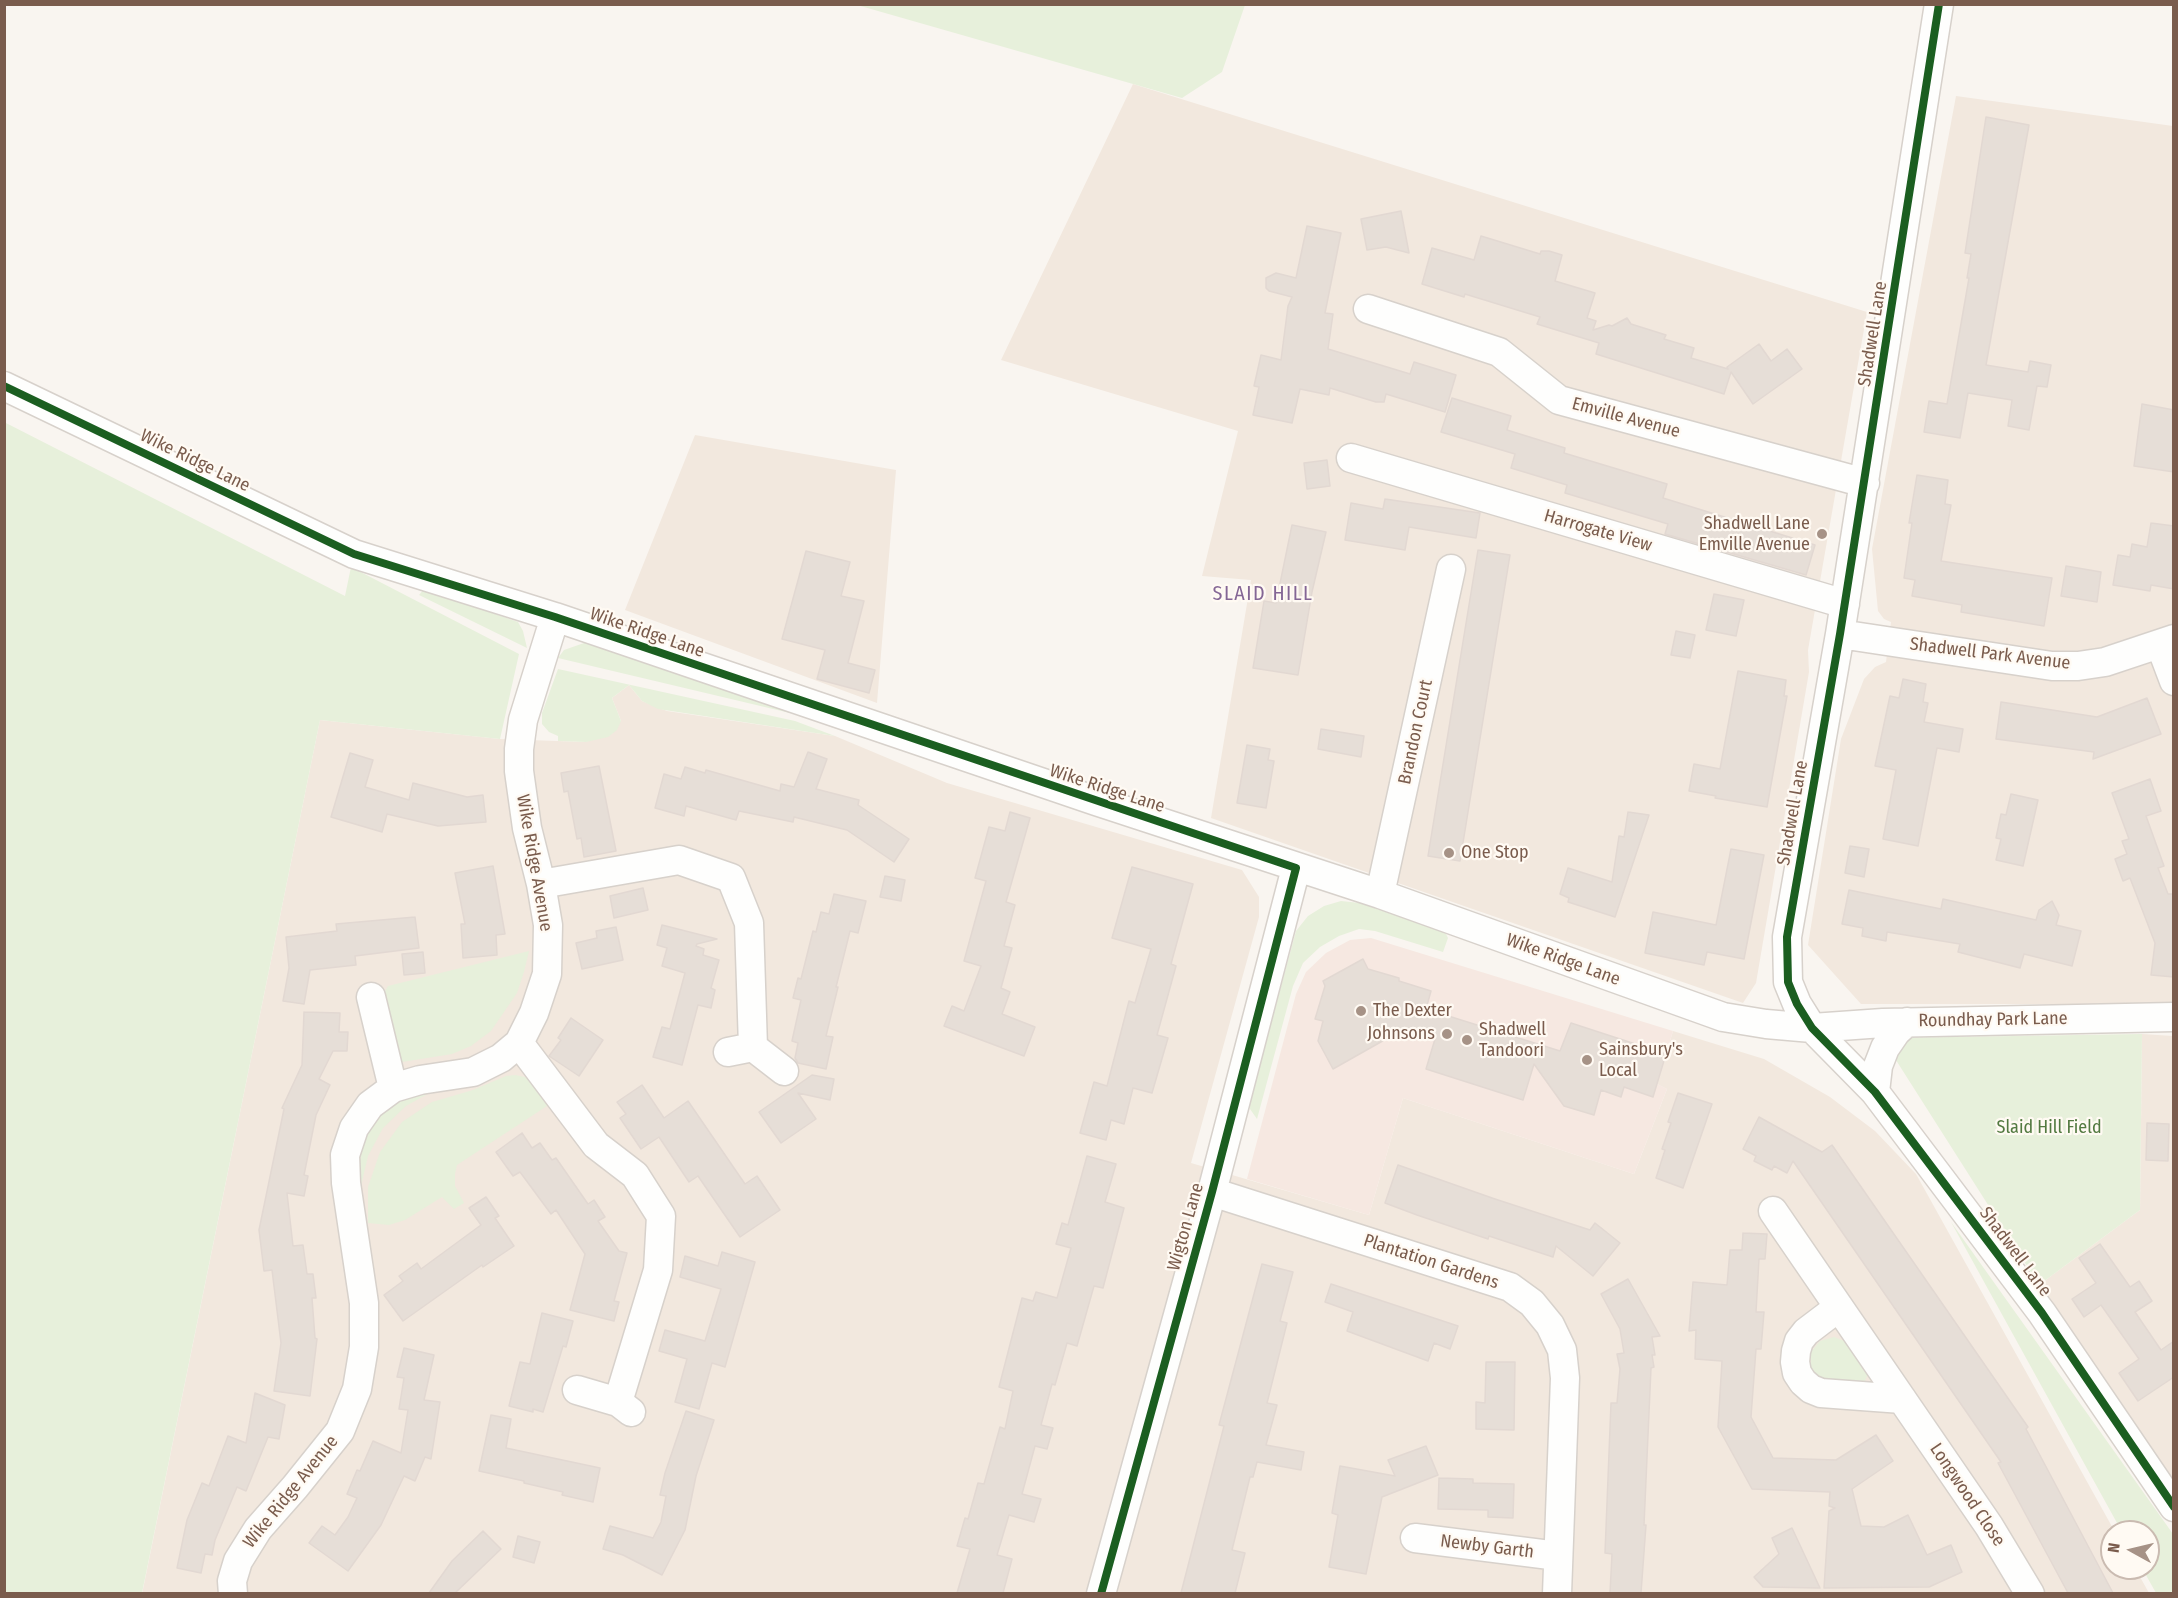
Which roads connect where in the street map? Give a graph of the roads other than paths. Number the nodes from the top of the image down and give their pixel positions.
1 (1939, 4) edge
2 (1368, 309) dead end
3 (4, 386) edge
4 (1352, 458) dead end
5 (1864, 483) junction
6 (1451, 569) dead end
7 (1845, 604) junction
8 (555, 617) junction
9 (1840, 634) junction
10 (2167, 642) edge
11 (2174, 681) edge
12 (1296, 868) junction
13 (541, 884) junction
14 (1380, 894) junction
15 (371, 997) dead end
16 (2174, 1017) edge
17 (1907, 1022) junction
18 (1812, 1028) junction
19 (519, 1043) junction
20 (784, 1071) dead end
21 (393, 1089) junction
22 (1875, 1092) junction
23 (1212, 1192) junction
24 (1773, 1211) dead end
25 (1839, 1306) junction
26 (577, 1390) dead end
27 (1902, 1399) junction
28 (2174, 1506) edge
29 (1415, 1538) dead end
30 (1558, 1556) junction
31 (2023, 1591) edge
32 (233, 1593) edge
33 (1101, 1593) edge
34 (1557, 1593) edge

1 - 5 street, Shadwell Lane
2 - 5 street, Emville Avenue
3 - 8 street, Wike Ridge Lane
4 - 7 street, Harrogate View
5 - 7 street, Shadwell Lane
6 - 14 street, Brandon Court
7 - 9 street, Shadwell Lane
8 - 12 street, Wike Ridge Lane
8 - 13 street, Wike Ridge Avenue
9 - 10 street, Shadwell Park Avenue
9 - 18 street, Shadwell Lane
10 - 11 street
12 - 14 street, Wike Ridge Lane
12 - 23 street, Wigton Lane
13 - 19 street, Wike Ridge Avenue
13 - 20 street
14 - 18 street, Wike Ridge Lane
15 - 21 street
16 - 17 street, Roundhay Park Lane
17 - 18 street, Roundhay Park Lane
17 - 22 street
18 - 22 street, Shadwell Lane
19 - 21 street, Wike Ridge Avenue
19 - 26 street
21 - 32 street, Wike Ridge Avenue
22 - 28 street, Shadwell Lane
23 - 30 street, Plantation Gardens
23 - 33 street, Wigton Lane
24 - 25 street, Longwood Close
25 - 27 street, Longwood Close
25 - 27 street
27 - 31 street, Longwood Close
29 - 30 street, Newby Garth
30 - 34 street, Plantation Gardens

